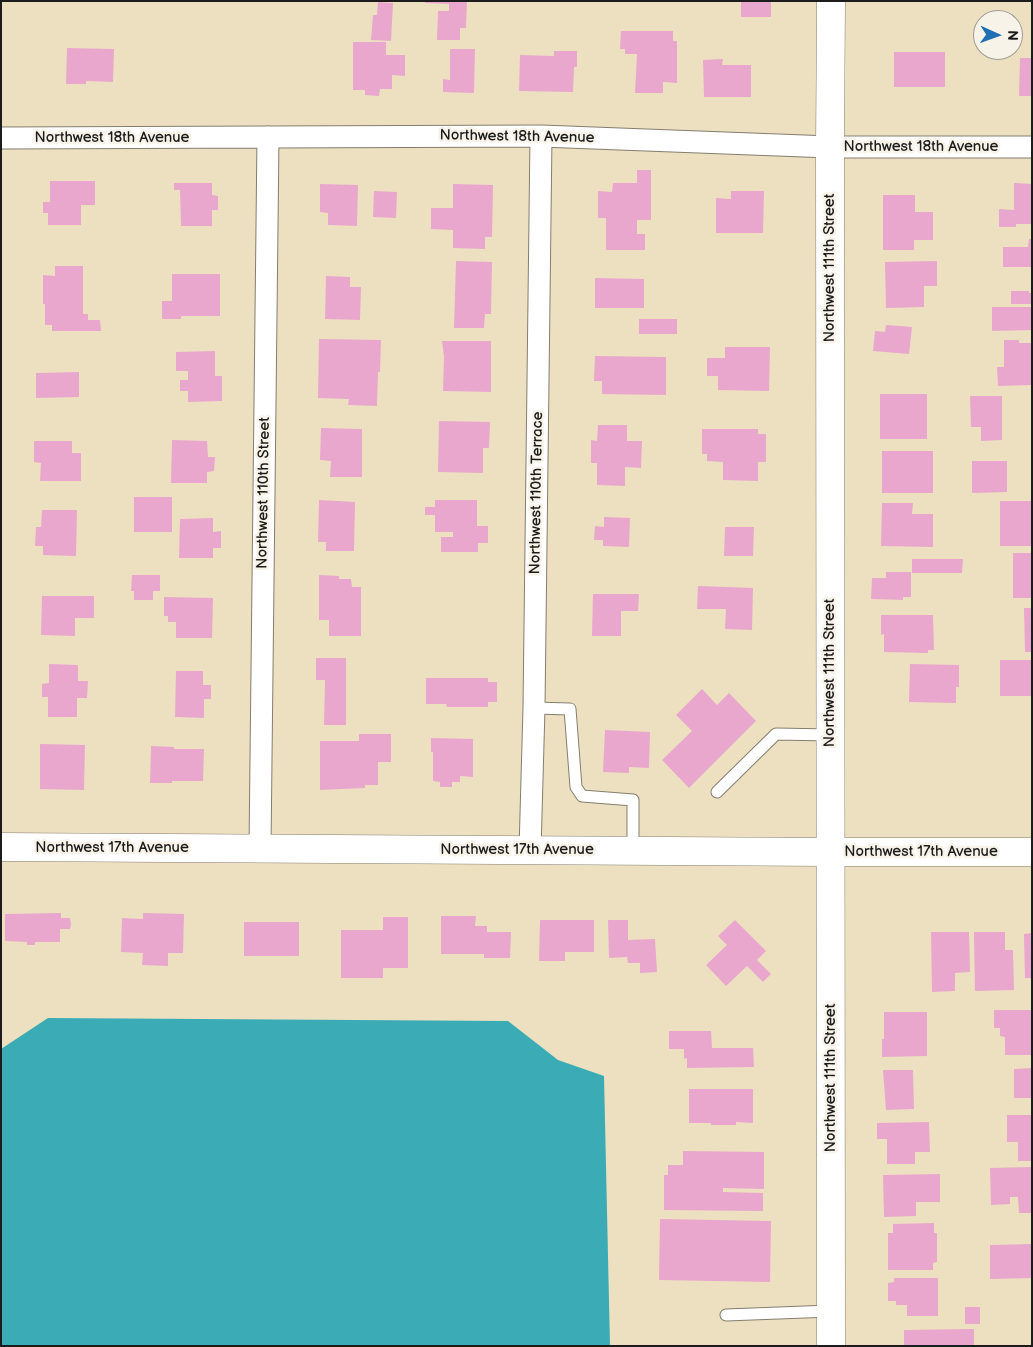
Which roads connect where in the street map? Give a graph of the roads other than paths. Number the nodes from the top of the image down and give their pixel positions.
1 (831, 1) edge
2 (541, 136) junction
3 (268, 137) junction
4 (1, 138) edge
5 (830, 147) junction
6 (1032, 147) edge
7 (534, 708) junction
8 (831, 735) junction
9 (718, 792) dead end
10 (1, 847) edge
11 (260, 848) junction
12 (530, 850) junction
13 (634, 851) junction
14 (830, 852) junction
15 (1032, 852) edge
16 (831, 1311) junction
17 (726, 1314) dead end
18 (831, 1346) edge

1 - 5 street, Northwest 111th Street
2 - 3 street, Northwest 18th Avenue
2 - 5 street, Northwest 18th Avenue
2 - 7 street, Northwest 110th Terrace
3 - 4 street, Northwest 18th Avenue
3 - 11 street, Northwest 110th Street
5 - 6 street, Northwest 18th Avenue
5 - 8 street, Northwest 111th Street
7 - 12 street, Northwest 110th Terrace
7 - 13 lane
8 - 9 lane
8 - 14 street, Northwest 111th Street
10 - 11 street, Northwest 17th Avenue
11 - 12 street, Northwest 17th Avenue
12 - 13 street, Northwest 17th Avenue
13 - 14 street, Northwest 17th Avenue
14 - 15 street, Northwest 17th Avenue
14 - 16 street, Northwest 111th Street
16 - 17 lane
16 - 18 street, Northwest 111th Street

